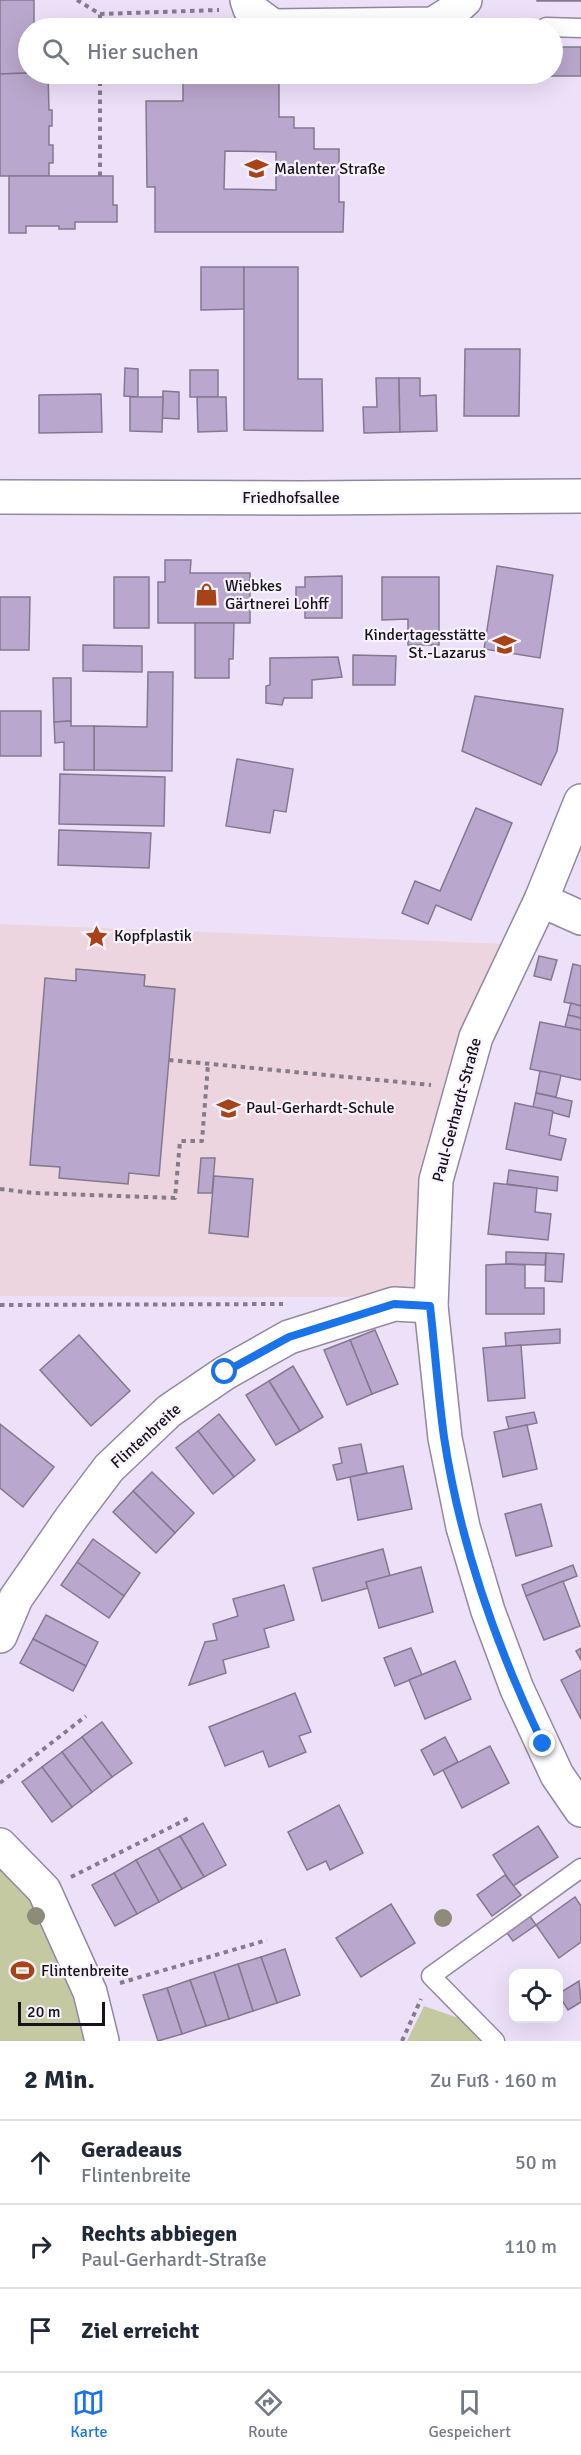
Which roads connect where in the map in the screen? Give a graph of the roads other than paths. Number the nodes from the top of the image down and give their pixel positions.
1 (465, 0) edge
2 (248, 5) edge
3 (263, 18) edge
4 (442, 18) edge
5 (563, 27) edge
6 (581, 28) edge
7 (581, 496) edge
8 (0, 497) edge
9 (581, 801) edge
10 (541, 900) junction
11 (581, 918) edge
12 (430, 1306) junction
13 (0, 1636) edge
14 (581, 1810) edge
15 (0, 1845) edge
16 (581, 1868) edge
17 (102, 2041) edge
18 (495, 2041) edge

1 - 4 street
2 - 3 street
5 - 6 lane
7 - 8 street, Friedhofsallee
9 - 10 street, Paul-Gerhardt-Straße
10 - 11 street
10 - 12 street, Paul-Gerhardt-Straße
12 - 13 street, Flintenbreite
12 - 14 street, Paul-Gerhardt-Straße
15 - 17 street
16 - 18 lane

